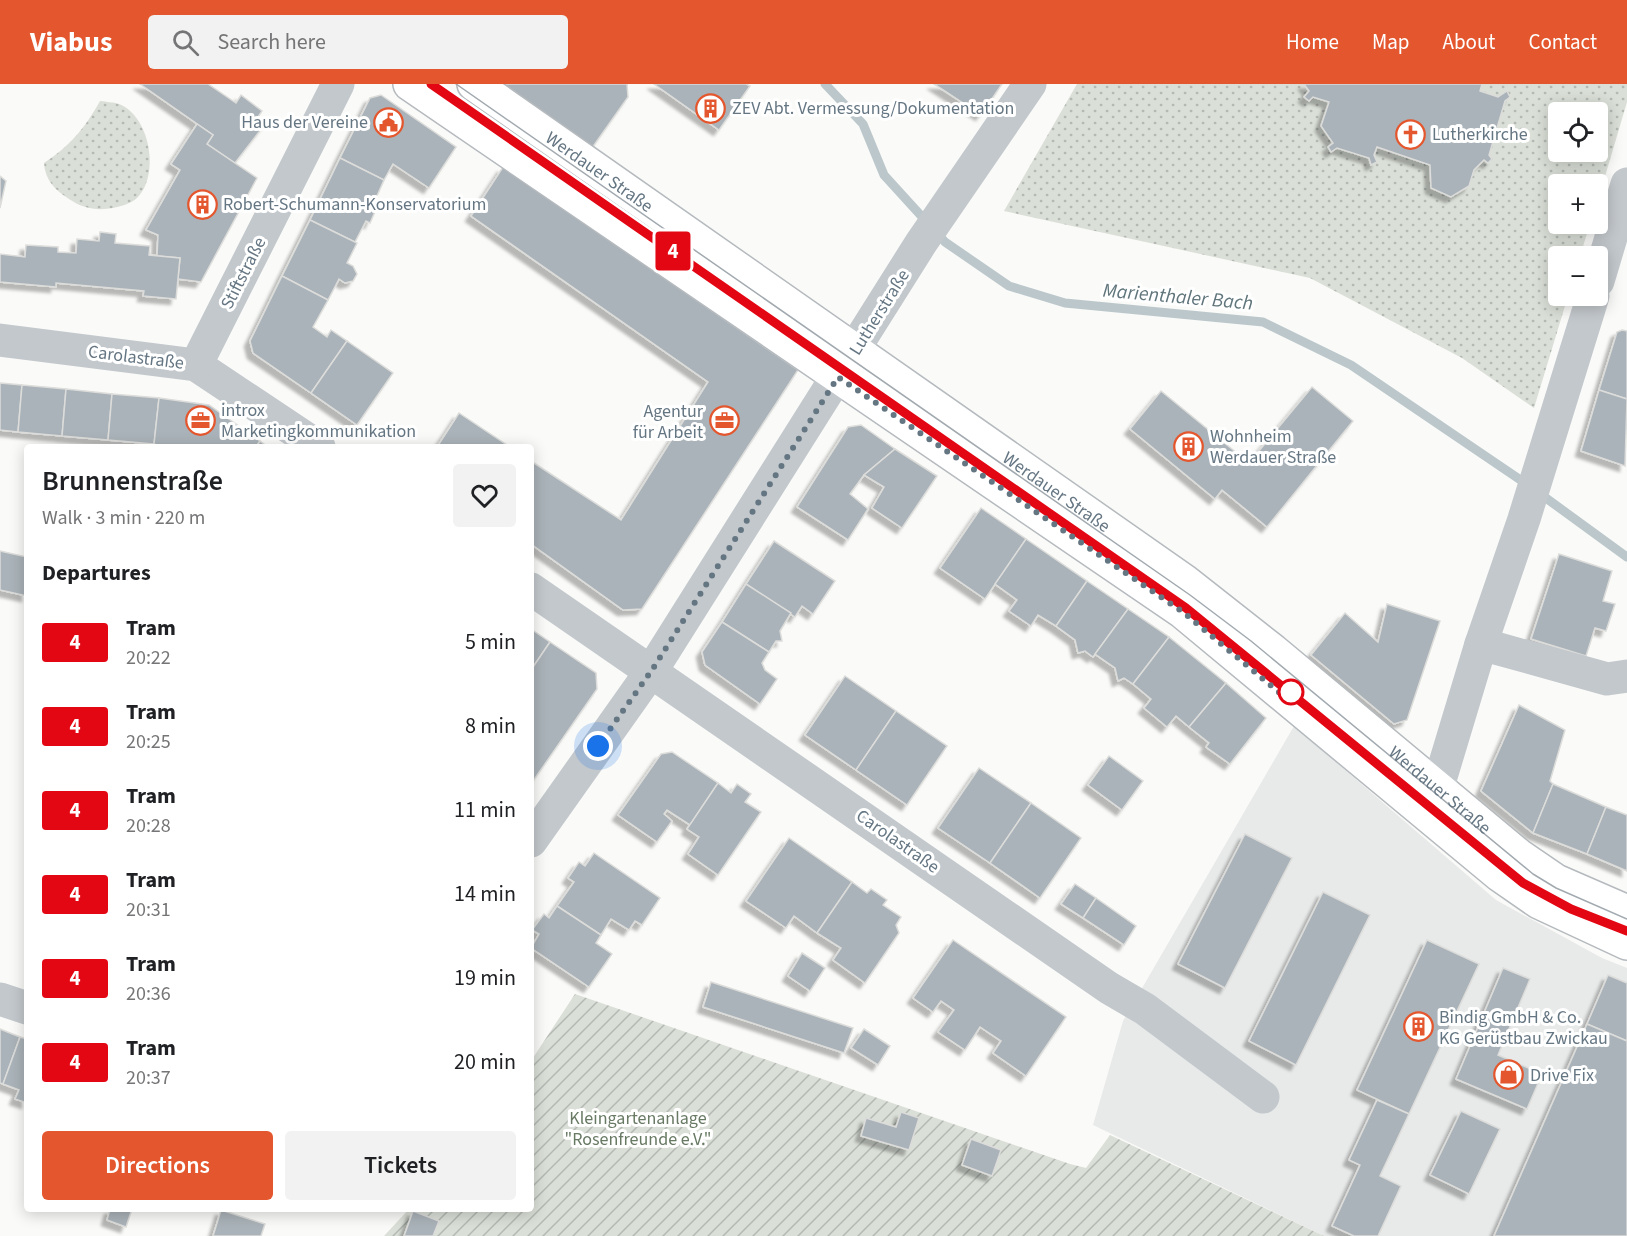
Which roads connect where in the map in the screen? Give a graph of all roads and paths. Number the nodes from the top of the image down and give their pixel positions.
1 (338, 84) edge
2 (410, 84) edge
3 (474, 84) edge
4 (1030, 84) edge
5 (1627, 184) edge
6 (1609, 273) edge
7 (1590, 306) edge
8 (0, 340) edge
9 (196, 365) junction
10 (846, 365) junction
11 (314, 444) edge
12 (534, 591) edge
13 (1481, 644) junction
14 (652, 670) junction
15 (1627, 676) edge
16 (1431, 802) junction
17 (534, 837) edge
18 (1627, 912) edge
19 (1627, 943) edge
20 (0, 999) edge
21 (24, 1007) edge
22 (1263, 1097) dead end

1 - 9 street, Stiftstraße
2 - 10 main road, Werdauer Straße
3 - 10 main road, Werdauer Straße
4 - 10 street, Lutherstraße
5 - 6 street
7 - 13 street
8 - 9 street, Carolastraße
9 - 11 street, Carolastraße
10 - 14 street, Lutherstraße
10 - 16 main road, Werdauer Straße
12 - 14 street, Carolastraße
13 - 15 street
13 - 16 street
14 - 17 street, Lutherstraße
14 - 22 street, Carolastraße
16 - 18 main road, Werdauer Straße
16 - 19 main road, Werdauer Straße
20 - 21 street

